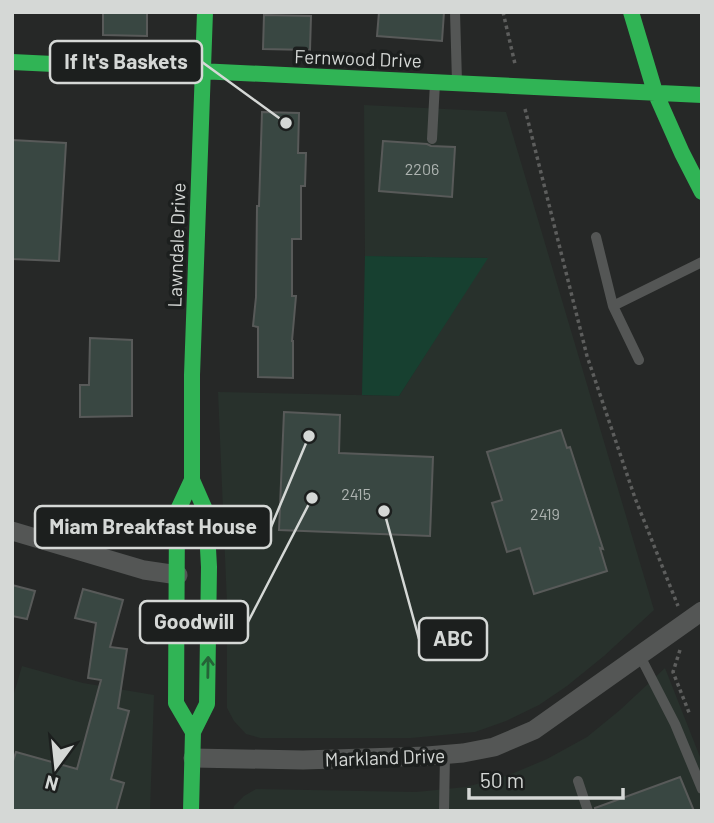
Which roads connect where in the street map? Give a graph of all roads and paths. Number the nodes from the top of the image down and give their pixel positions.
1 (205, 12) edge
2 (455, 12) edge
3 (503, 12) edge
4 (631, 12) edge
5 (12, 62) edge
6 (203, 72) junction
7 (435, 82) junction
8 (457, 83) junction
9 (520, 86) junction
10 (655, 92) junction
11 (702, 94) edge
12 (432, 139) dead end
13 (702, 191) edge
14 (596, 237) dead end
15 (702, 262) edge
16 (613, 306) junction
17 (639, 360) dead end
18 (192, 480) junction
19 (12, 531) edge
20 (178, 575) junction
21 (702, 611) edge
22 (685, 623) junction
23 (640, 656) junction
24 (692, 721) dead end
25 (193, 732) junction
26 (445, 755) junction
27 (193, 758) junction
28 (578, 781) dead end
29 (702, 789) edge
30 (191, 811) edge
31 (444, 811) edge
32 (588, 811) edge

1 - 6 main road, Lawndale Drive
2 - 8 lane
3 - 9 path
4 - 10 main road
5 - 6 main road, Fernwood Drive
6 - 7 main road, Fernwood Drive
6 - 18 main road, Lawndale Drive
7 - 8 main road, Fernwood Drive
7 - 12 lane
8 - 9 main road, Fernwood Drive
9 - 10 main road, Fernwood Drive
9 - 22 path
10 - 11 main road, Fernwood Drive
10 - 13 main road
14 - 16 lane
15 - 16 lane
16 - 17 lane
18 - 20 main road, Lawndale Drive
25 -> 18 main road, Lawndale Drive
19 - 20 street
20 - 25 main road, Lawndale Drive
21 - 22 street, Markland Drive
22 - 23 street, Markland Drive
22 - 24 path
23 - 26 street, Markland Drive
23 - 29 lane
25 - 27 main road, Lawndale Drive
26 - 27 street, Markland Drive
26 - 31 lane
27 - 30 main road, Lawndale Drive
28 - 32 lane

